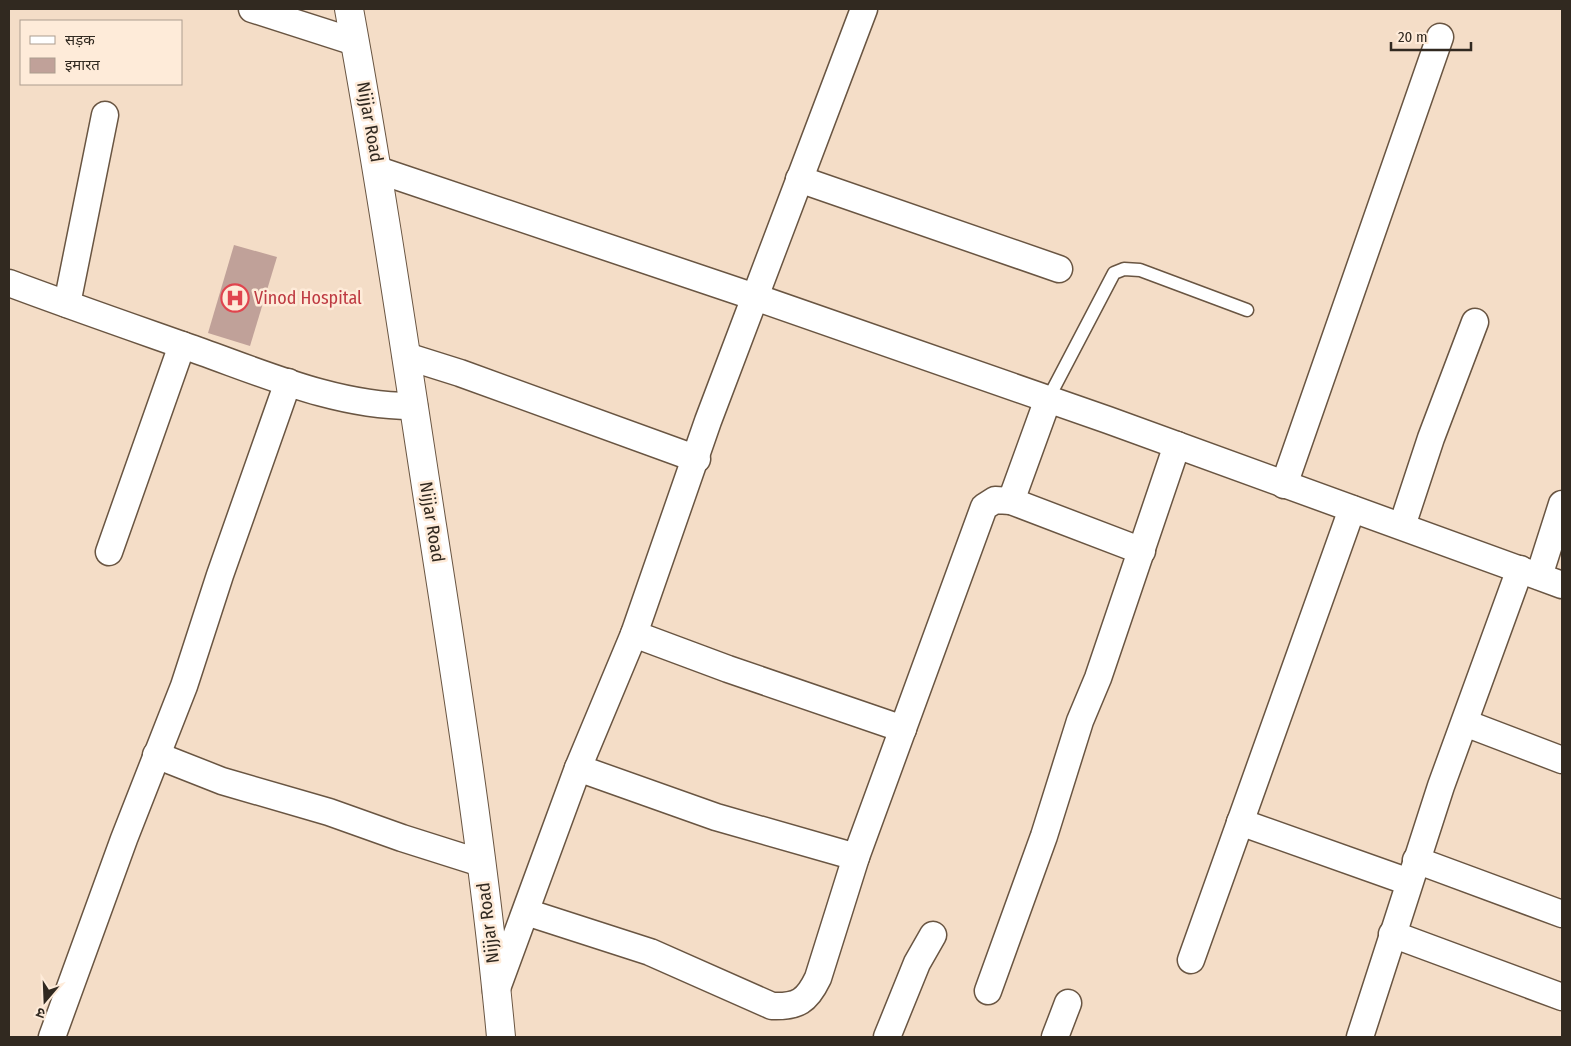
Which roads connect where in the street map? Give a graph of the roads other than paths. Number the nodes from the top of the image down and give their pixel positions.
1 (252, 9) edge
2 (349, 9) edge
3 (864, 9) edge
4 (1440, 37) dead end
5 (355, 42) junction
6 (106, 116) dead end
7 (378, 170) junction
8 (799, 179) junction
9 (1059, 269) dead end
10 (9, 283) edge
11 (755, 297) junction
12 (67, 304) junction
13 (1247, 310) dead end
14 (1475, 322) dead end
15 (182, 345) junction
16 (406, 356) junction
17 (288, 382) junction
18 (1048, 399) junction
19 (414, 406) junction
20 (1176, 445) junction
21 (697, 459) junction
22 (1284, 485) junction
23 (1011, 500) junction
24 (1562, 504) edge
25 (1352, 509) junction
26 (1402, 526) junction
27 (1142, 551) junction
28 (109, 552) dead end
29 (1541, 577) edge
30 (634, 634) junction
31 (1465, 723) junction
32 (903, 729) junction
33 (156, 756) junction
34 (1562, 760) edge
35 (578, 768) junction
36 (1240, 822) junction
37 (856, 857) junction
38 (481, 863) junction
39 (1412, 871) junction
40 (526, 912) junction
41 (1562, 914) edge
42 (933, 934) dead end
43 (1392, 934) junction
44 (1191, 960) dead end
45 (496, 991) junction
46 (988, 991) dead end
47 (1562, 997) edge
48 (1068, 1003) dead end
49 (52, 1037) edge
50 (501, 1037) edge
51 (887, 1037) edge
52 (1055, 1037) edge
53 (1360, 1037) edge

1 - 5 street
2 - 5 street, Nijjar Road
3 - 8 street
4 - 22 street
5 - 7 street, Nijjar Road
6 - 12 street
7 - 11 street
7 - 16 street, Nijjar Road
8 - 9 street
8 - 11 street
10 - 12 street
11 - 18 street
11 - 21 street
12 - 15 street
13 - 18 lane
14 - 26 street
15 - 17 street
15 - 28 street
16 - 19 street, Nijjar Road
16 - 21 street
17 - 19 street
17 - 33 street
18 - 20 street
18 - 23 street
19 - 38 street, Nijjar Road
20 - 22 street
20 - 27 street
21 - 30 street
22 - 25 street
23 - 27 street
23 - 32 street
24 - 29 street
25 - 26 street
25 - 36 street
26 - 29 street
27 - 46 street
29 - 31 street
30 - 32 street
30 - 35 street
31 - 34 street
31 - 39 street
32 - 37 street
33 - 38 street
33 - 49 street
35 - 37 street
35 - 40 street
36 - 39 street
36 - 44 street
37 - 40 street
38 - 45 street, Nijjar Road
39 - 41 street
39 - 43 street
40 - 45 street
42 - 51 street
43 - 47 street
43 - 53 street
45 - 50 street, Nijjar Road
48 - 52 street

